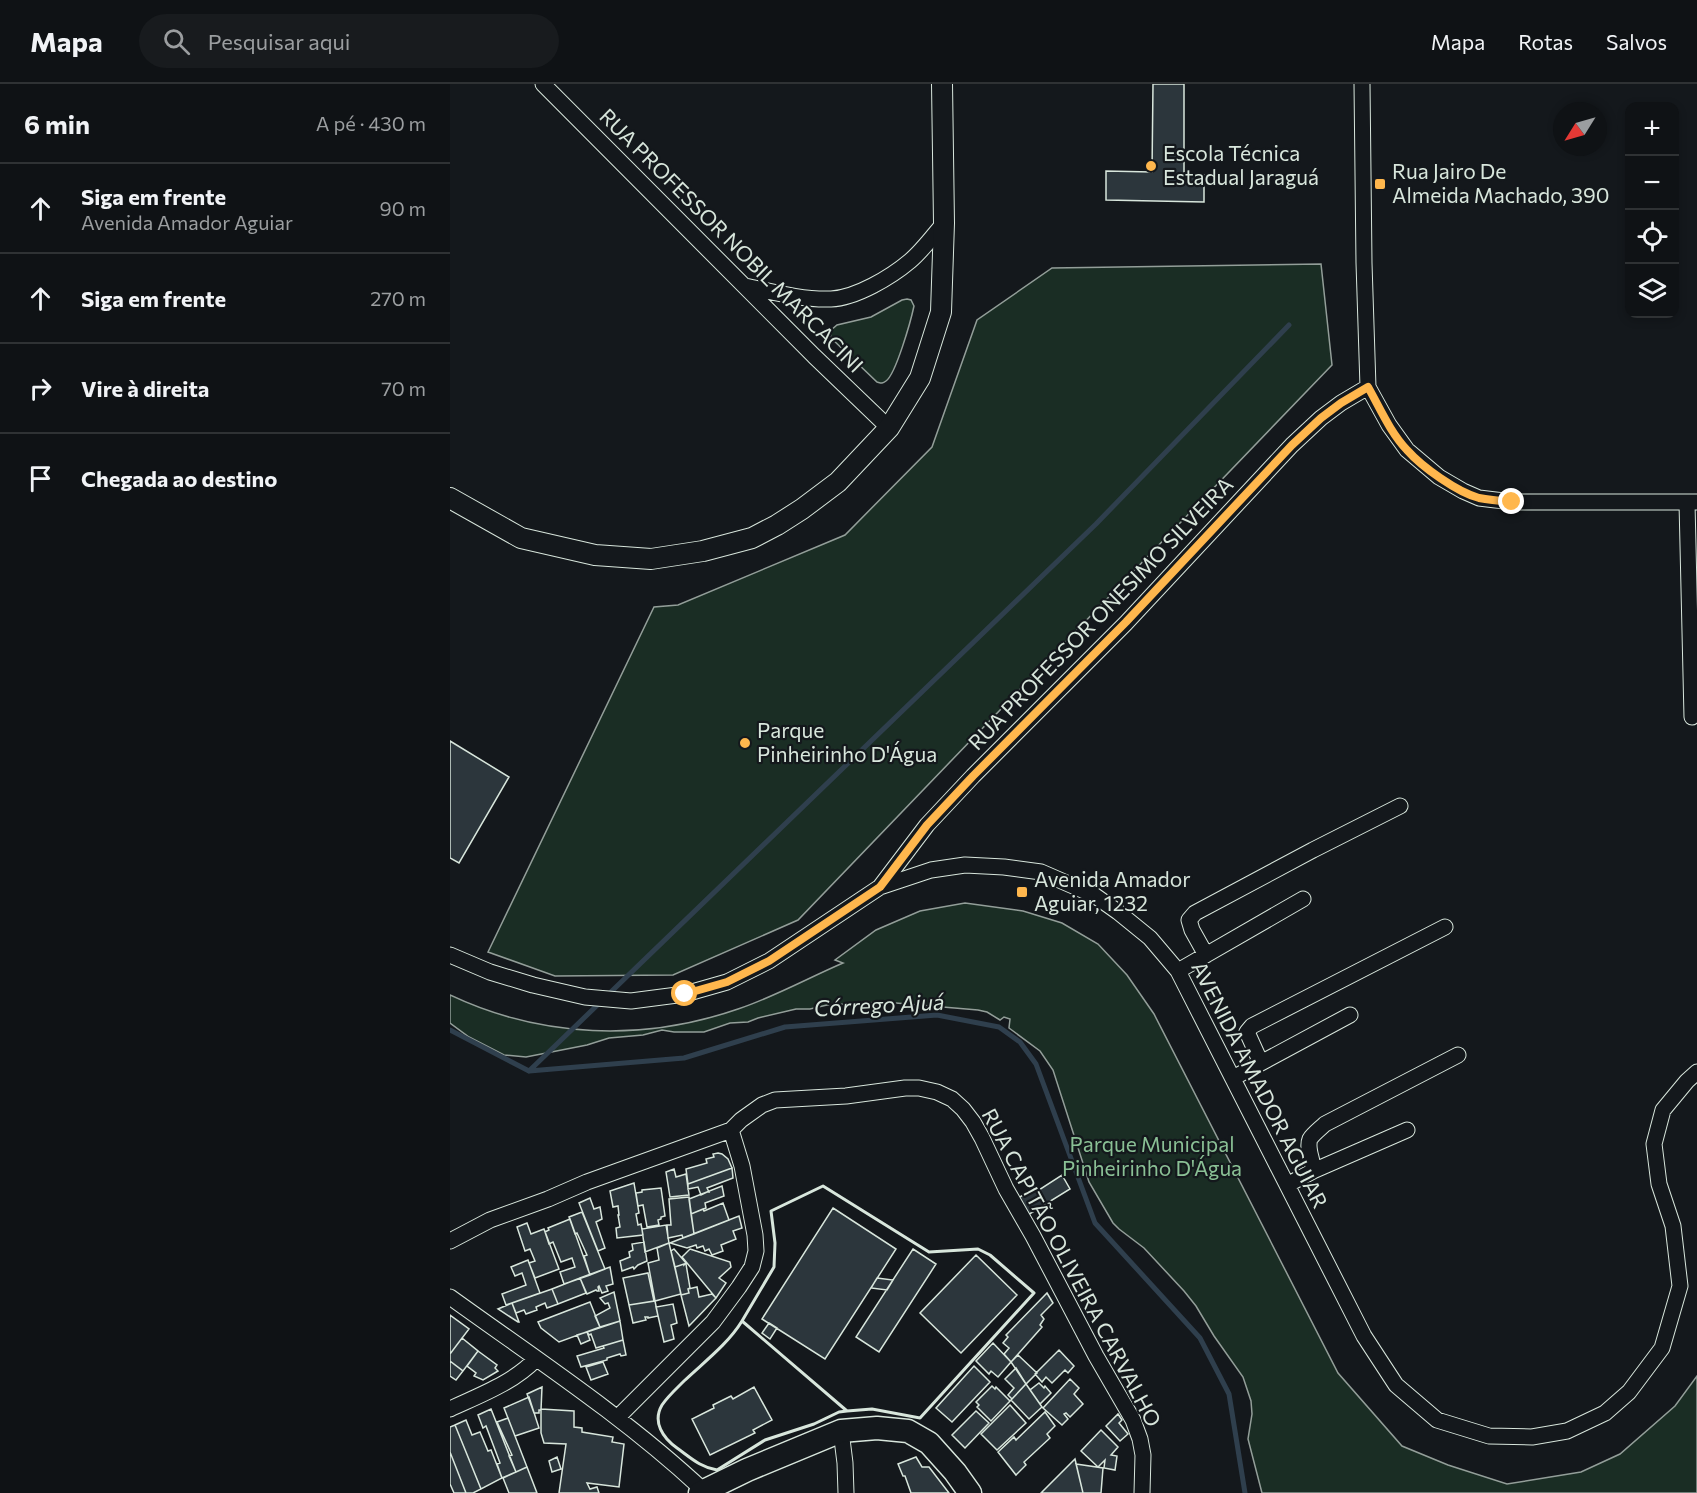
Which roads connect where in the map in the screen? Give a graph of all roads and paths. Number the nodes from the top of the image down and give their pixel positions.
1 (543, 84) edge
2 (942, 84) edge
3 (1362, 84) edge
4 (944, 223) junction
5 (745, 286) junction
6 (1368, 387) junction
7 (890, 428) junction
8 (450, 498) edge
9 (1692, 502) edge
10 (1692, 717) dead end
11 (1400, 806) dead end
12 (880, 887) junction
13 (1303, 899) dead end
14 (1445, 927) dead end
15 (450, 955) edge
16 (1206, 955) junction
17 (1178, 971) junction
18 (1350, 1015) dead end
19 (1458, 1055) dead end
20 (1261, 1063) junction
21 (1697, 1072) edge
22 (1233, 1078) junction
23 (730, 1130) junction
24 (1407, 1130) dead end
25 (1313, 1171) junction
26 (1287, 1185) junction
27 (450, 1240) edge
28 (450, 1297) edge
29 (536, 1359) junction
30 (450, 1409) edge
31 (618, 1417) junction
32 (842, 1431) junction
33 (702, 1492) edge
34 (846, 1493) edge
35 (970, 1493) edge
36 (1142, 1493) edge

1 - 5 street, RUA PROFESSOR NOBIL MARCACINI
2 - 4 street
3 - 6 street
4 - 5 street
4 - 7 street
5 - 7 street, RUA PROFESSOR NOBIL MARCACINI
6 - 9 street
6 - 12 street, RUA PROFESSOR ONESIMO SILVEIRA
7 - 8 street
9 - 10 street
11 - 16 street
12 - 15 street, AVENIDA AMADOR AGUIAR
12 - 17 street, AVENIDA AMADOR AGUIAR
13 - 16 street
14 - 20 street
16 - 17 street
17 - 22 street, AVENIDA AMADOR AGUIAR
18 - 20 street
19 - 25 street
20 - 22 street
21 - 26 street, AVENIDA AMADOR AGUIAR
22 - 26 street, AVENIDA AMADOR AGUIAR
23 - 27 street, RUA CAPITÃO OLIVEIRA CARVALHO
23 - 31 street
23 - 36 street, RUA CAPITÃO OLIVEIRA CARVALHO
24 - 25 street
25 - 26 street
28 - 29 street
29 - 30 street
29 - 31 street
31 - 33 street
32 - 33 main road
32 - 34 street
32 - 35 main road

